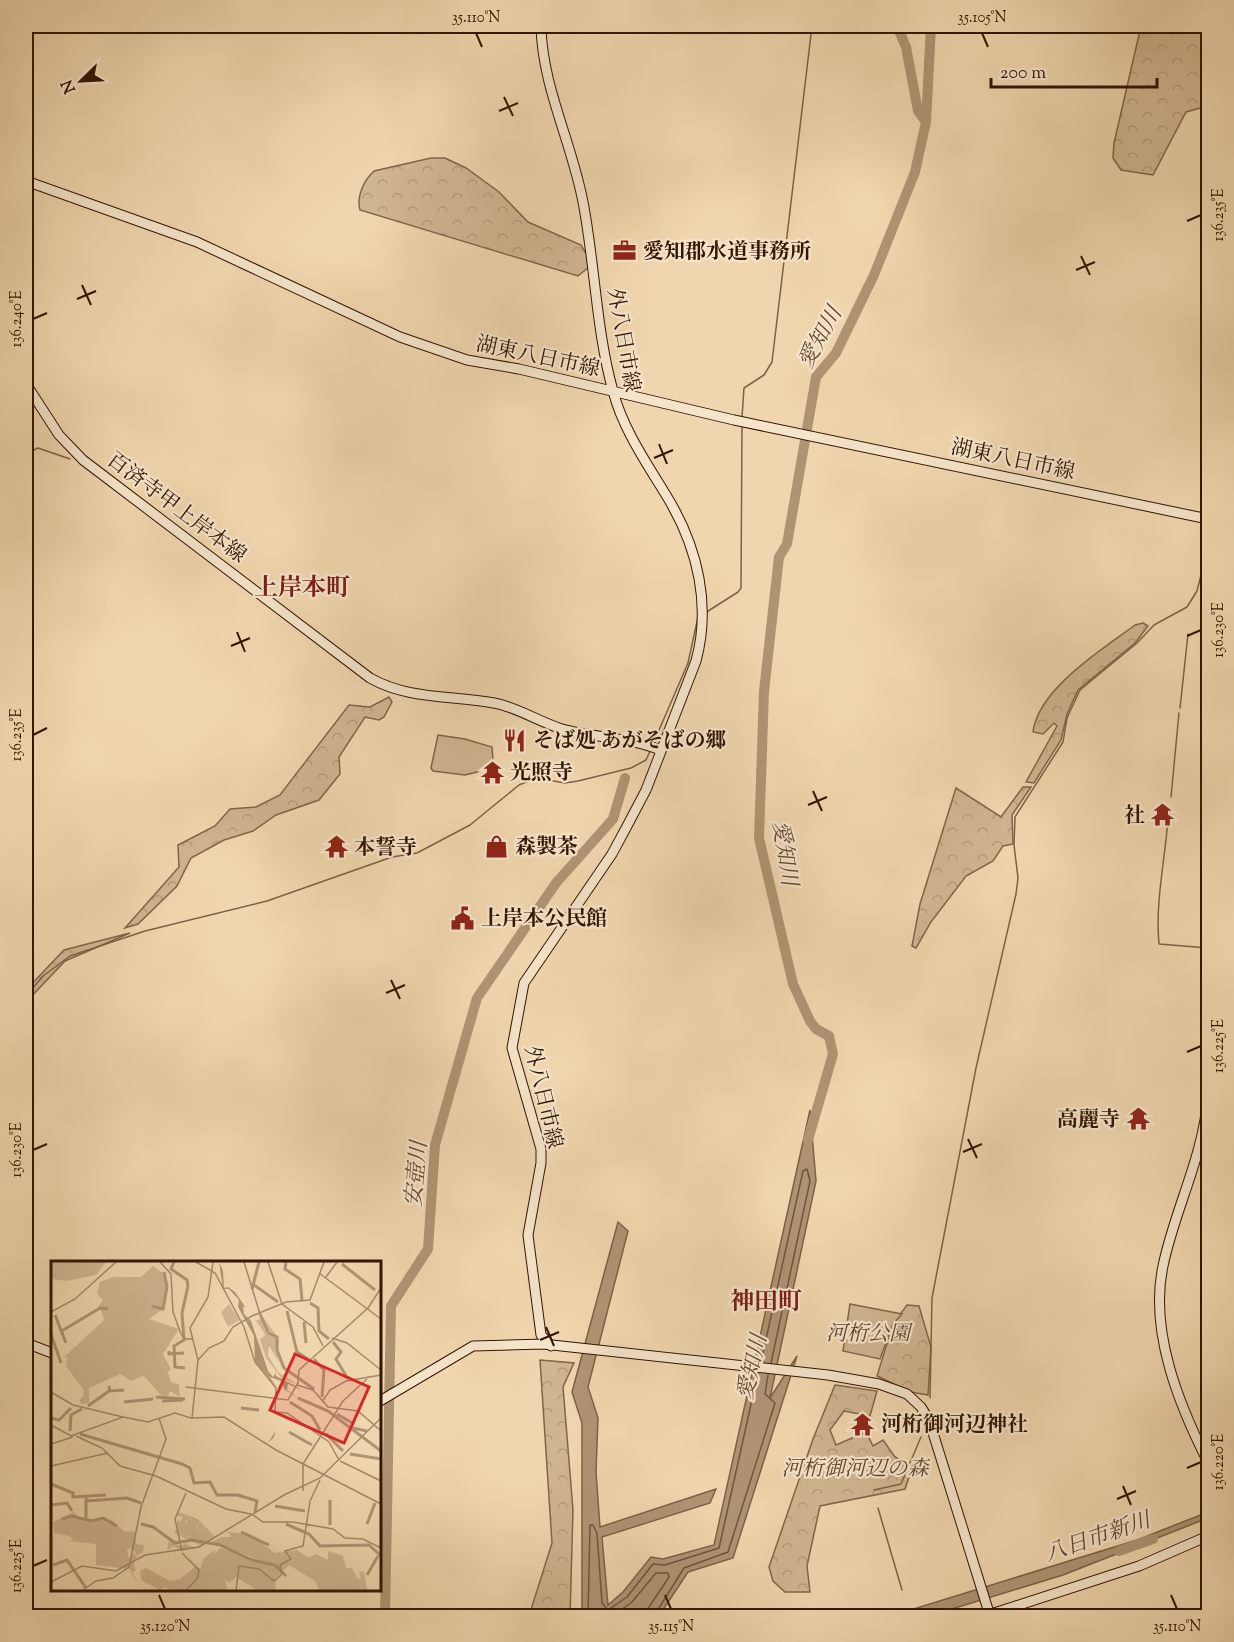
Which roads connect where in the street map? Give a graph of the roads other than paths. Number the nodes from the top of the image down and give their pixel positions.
1 (541, 26) edge
2 (26, 181) edge
3 (26, 384) edge
4 (612, 391) junction
5 (1209, 519) edge
6 (653, 747) junction
7 (1209, 1095) edge
8 (26, 1342) edge
9 (551, 1346) junction
10 (51, 1353) edge
11 (381, 1400) edge
12 (1209, 1462) edge
13 (1209, 1536) edge
14 (988, 1614) edge

1 - 4 main road, 外八日市線
2 - 4 main road, 湖東八日市線
3 - 6 main road, 百済寺甲上岸本線
4 - 5 main road, 湖東八日市線
4 - 6 main road, 外八日市線
6 - 9 main road, 外八日市線
7 - 12 main road
8 - 10 main road
9 - 11 main road
9 - 14 main road
13 - 14 main road

